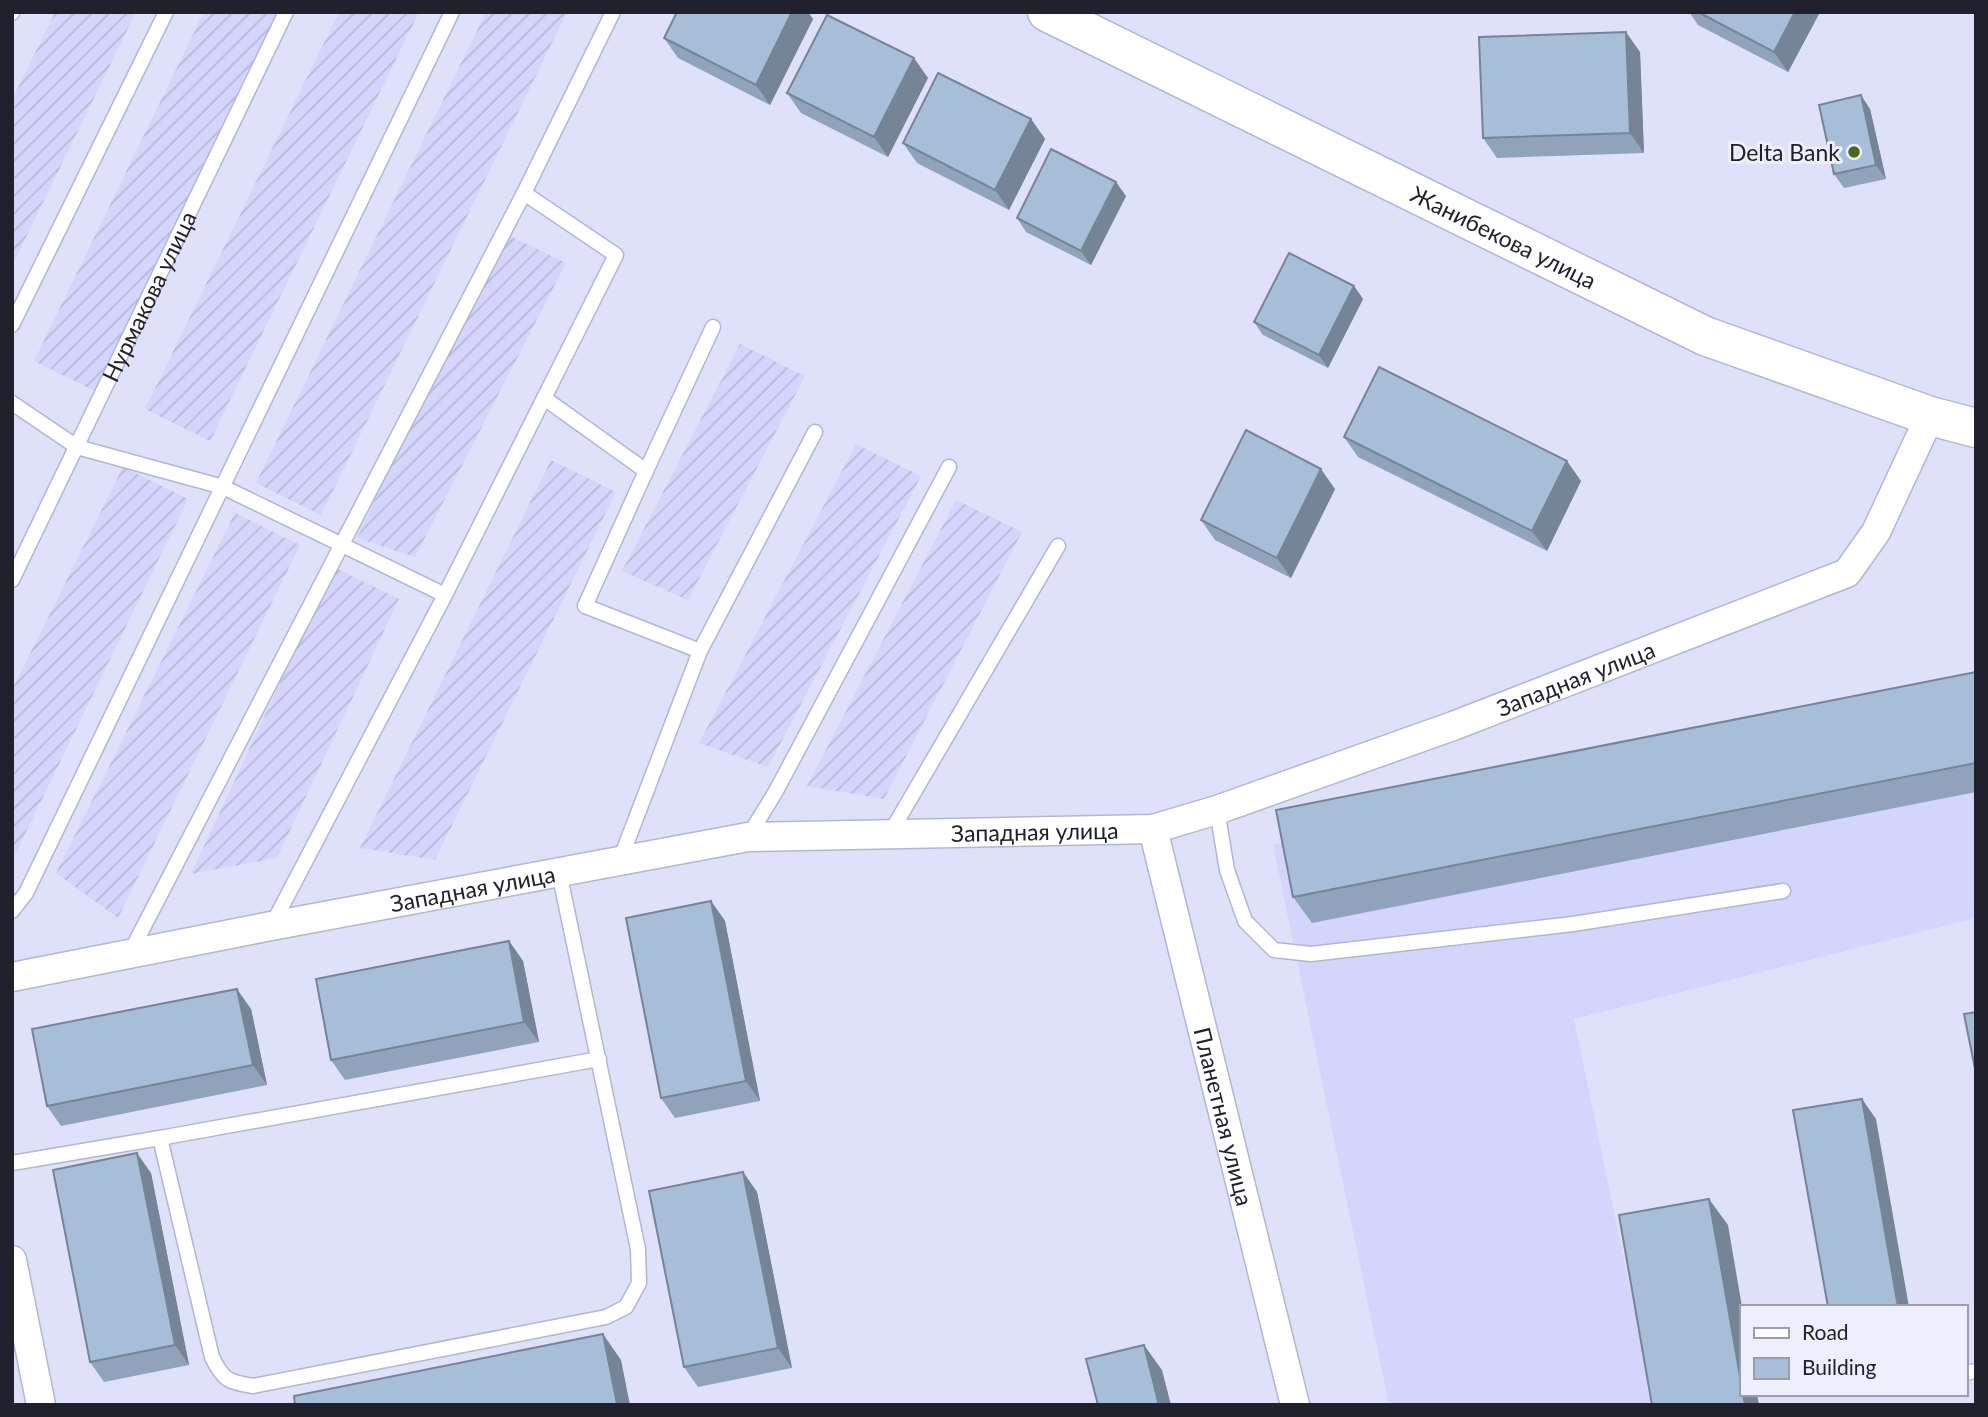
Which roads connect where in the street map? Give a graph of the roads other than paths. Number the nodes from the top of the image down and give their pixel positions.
1 (166, 12) edge
2 (286, 12) edge
3 (452, 12) edge
4 (613, 12) edge
5 (1047, 12) edge
6 (523, 193) junction
7 (12, 325) edge
8 (713, 327) dead end
9 (544, 398) junction
10 (12, 402) edge
11 (1930, 416) junction
12 (1976, 428) edge
13 (815, 432) dead end
14 (77, 447) junction
15 (949, 467) dead end
16 (646, 471) junction
17 (223, 487) junction
18 (342, 544) junction
19 (1058, 546) dead end
20 (12, 580) edge
21 (445, 595) junction
22 (700, 651) junction
23 (1217, 810) junction
24 (1153, 829) junction
25 (889, 835) junction
26 (748, 836) junction
27 (620, 860) junction
28 (559, 872) junction
29 (1783, 891) dead end
30 (12, 911) edge
31 (271, 926) junction
32 (130, 953) junction
33 (12, 977) edge
34 (599, 1059) junction
35 (160, 1138) junction
36 (12, 1163) edge
37 (12, 1260) edge
38 (41, 1405) edge
39 (1295, 1405) edge

1 - 7 lane
2 - 14 lane, Нурмакова улица
3 - 17 lane
4 - 6 lane
5 - 11 street, Жанибекова улица
6 - 9 lane
6 - 18 lane
8 - 16 lane
9 - 16 lane
9 - 21 lane
10 - 14 lane
11 - 12 street, Жанибекова улица
11 - 23 street, Западная улица
13 - 22 lane
14 - 17 lane
14 - 20 lane, Нурмакова улица
15 - 26 lane
16 - 22 lane
17 - 18 lane
17 - 30 lane
18 - 21 lane
18 - 32 lane
19 - 25 lane
21 - 31 lane
22 - 27 lane
23 - 24 street, Западная улица
23 - 29 lane
24 - 25 street, Западная улица
24 - 39 street, Планетная улица
25 - 26 street, Западная улица
26 - 27 street, Западная улица
27 - 28 street, Западная улица
28 - 31 street, Западная улица
28 - 34 lane
31 - 32 street, Западная улица
32 - 33 street, Западная улица
34 - 35 lane
34 - 35 lane
35 - 36 lane
37 - 38 street

